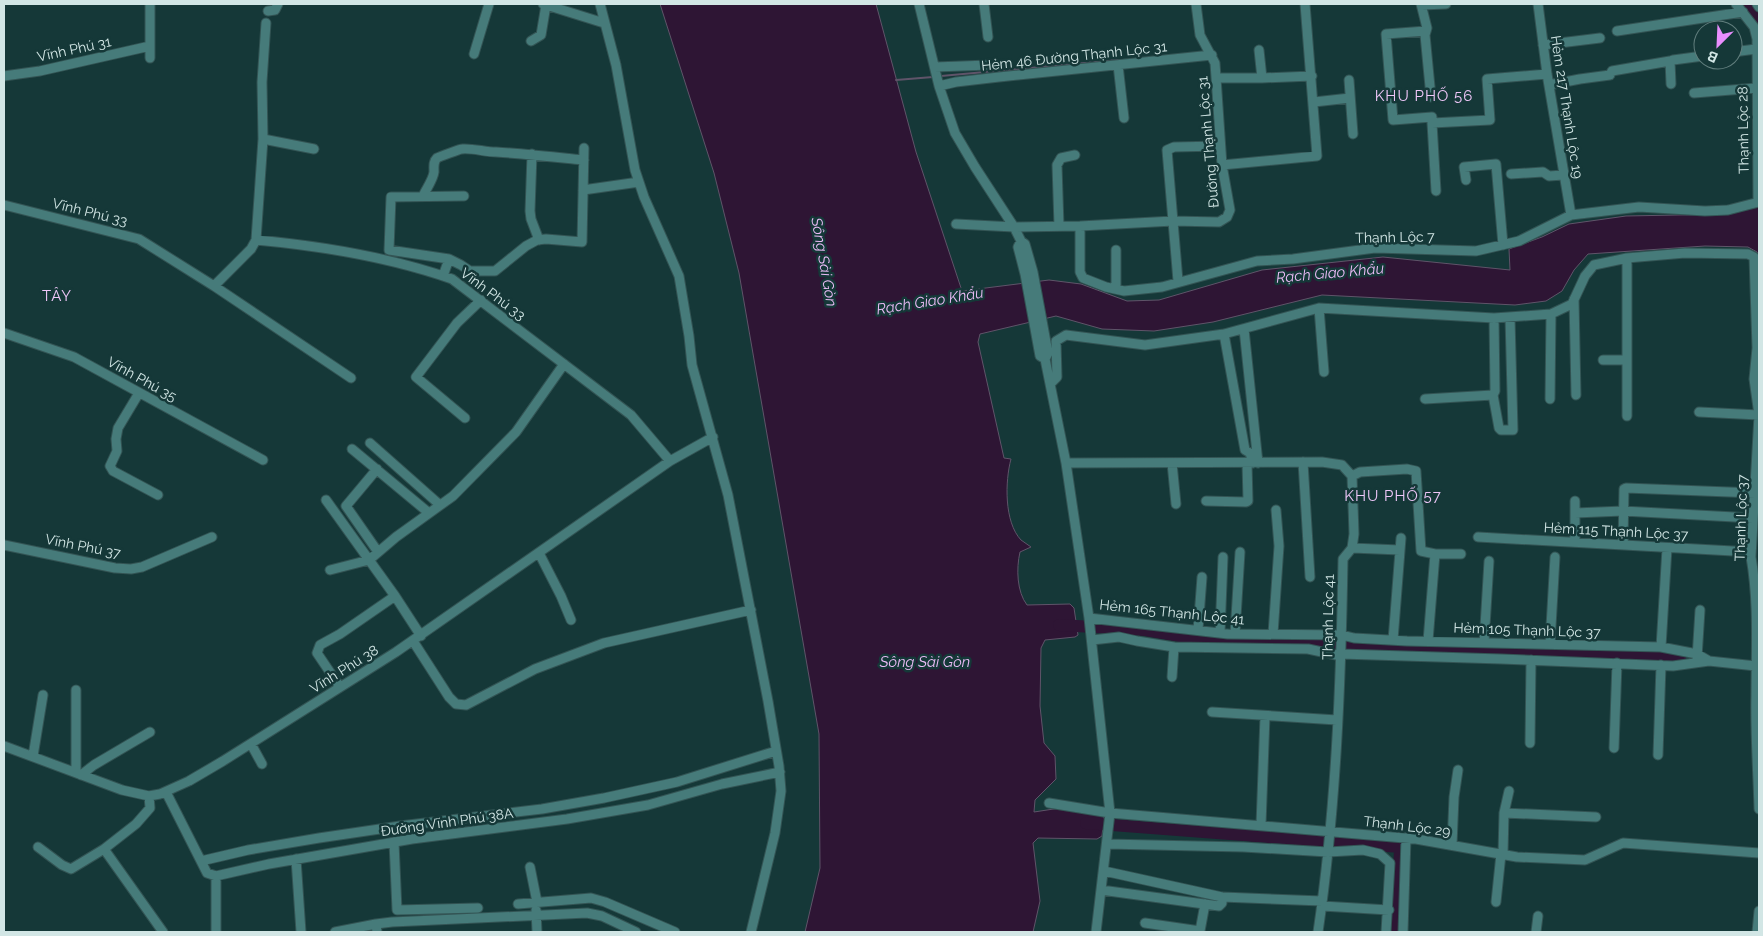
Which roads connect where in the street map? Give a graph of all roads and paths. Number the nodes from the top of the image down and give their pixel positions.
1 (150, 4) edge
2 (278, 4) edge
3 (489, 4) edge
4 (600, 4) edge
5 (919, 4) edge
6 (984, 4) edge
7 (1196, 4) edge
8 (1305, 4) edge
9 (1446, 4) edge
10 (1538, 4) edge
11 (1736, 4) edge
12 (1758, 4) edge
13 (544, 5) edge
14 (1422, 5) edge
15 (1759, 7) edge
16 (268, 11) dead end
17 (1743, 12) junction
18 (603, 20) junction
19 (266, 24) dead end
20 (1426, 31) junction
21 (1617, 31) dead end
22 (988, 37) dead end
23 (1600, 38) dead end
24 (531, 41) dead end
25 (1543, 45) junction
26 (150, 46) junction
27 (1756, 49) junction
28 (1259, 50) dead end
29 (1743, 51) edge
30 (474, 54) dead end
31 (1212, 55) junction
32 (1693, 57) edge
33 (150, 58) dead end
34 (1673, 60) dead end
35 (989, 65) dead end
36 (1118, 65) junction
37 (1547, 74) junction
38 (4, 76) edge
39 (937, 76) junction
40 (1312, 76) junction
41 (1216, 78) junction
42 (1262, 78) junction
43 (1349, 80) dead end
44 (1671, 84) dead end
45 (1549, 85) junction
46 (1756, 88) junction
47 (1694, 93) dead end
48 (1430, 97) dead end
49 (1350, 98) junction
50 (1314, 102) junction
51 (1124, 118) dead end
52 (1432, 123) junction
53 (1353, 134) dead end
54 (263, 139) junction
55 (1220, 146) junction
56 (584, 148) dead end
57 (314, 149) dead end
58 (532, 154) junction
59 (1075, 155) dead end
60 (584, 160) junction
61 (1222, 165) junction
62 (1511, 174) dead end
63 (1558, 175) junction
64 (1466, 180) dead end
65 (639, 182) junction
66 (583, 190) junction
67 (1436, 191) dead end
68 (422, 196) junction
69 (464, 196) dead end
70 (1759, 202) edge
71 (4, 205) edge
72 (1571, 214) junction
73 (1173, 221) junction
74 (956, 224) dead end
75 (1059, 226) junction
76 (1080, 226) junction
77 (1014, 227) junction
78 (256, 240) junction
79 (539, 240) junction
80 (1503, 245) junction
81 (1116, 250) dead end
82 (1627, 258) junction
83 (448, 260) junction
84 (443, 274) junction
85 (1178, 281) junction
86 (214, 286) junction
87 (1116, 289) junction
88 (1574, 299) junction
89 (481, 300) junction
90 (1319, 308) junction
91 (1550, 314) junction
92 (1494, 318) junction
93 (1510, 318) junction
94 (1244, 329) junction
95 (4, 333) edge
96 (1224, 334) junction
97 (1603, 360) dead end
98 (1626, 360) junction
99 (564, 364) junction
100 (1324, 372) dead end
101 (351, 378) dead end
102 (1050, 384) junction
103 (139, 393) junction
104 (1493, 395) junction
105 (1576, 395) dead end
106 (1425, 399) dead end
107 (1550, 399) dead end
108 (1699, 412) dead end
109 (1759, 415) edge
110 (1627, 416) dead end
111 (466, 418) dead end
112 (713, 437) junction
113 (370, 443) dead end
114 (352, 449) dead end
115 (263, 460) dead end
116 (670, 461) junction
117 (1303, 462) junction
118 (1172, 463) junction
119 (1253, 463) junction
120 (1066, 464) junction
121 (377, 470) junction
122 (1352, 476) junction
123 (1755, 493) junction
124 (158, 495) dead end
125 (326, 500) dead end
126 (1206, 501) dead end
127 (1575, 501) dead end
128 (1176, 504) dead end
129 (440, 505) junction
130 (1276, 510) dead end
131 (1623, 511) junction
132 (1575, 512) junction
133 (429, 513) junction
134 (1753, 518) junction
135 (212, 537) dead end
136 (1478, 537) dead end
137 (1401, 538) dead end
138 (1575, 542) junction
139 (1623, 545) junction
140 (4, 546) edge
141 (1352, 548) junction
142 (1667, 548) junction
143 (1400, 550) junction
144 (378, 552) junction
145 (1240, 552) dead end
146 (1751, 552) junction
147 (539, 553) junction
148 (1435, 554) junction
149 (1461, 554) dead end
150 (1223, 557) dead end
151 (1555, 557) dead end
152 (369, 560) junction
153 (1489, 561) dead end
154 (330, 570) dead end
155 (1202, 577) dead end
156 (1310, 577) dead end
157 (395, 596) junction
158 (751, 610) junction
159 (1700, 610) dead end
160 (1090, 618) junction
161 (571, 620) dead end
162 (1198, 630) junction
163 (1220, 633) junction
164 (1235, 634) junction
165 (1274, 634) junction
166 (1342, 637) junction
167 (417, 638) junction
168 (1092, 638) junction
169 (1393, 640) junction
170 (1428, 641) junction
171 (1484, 643) junction
172 (1550, 644) junction
173 (1174, 647) junction
174 (1661, 647) junction
175 (1341, 655) junction
176 (1697, 659) junction
177 (1531, 660) junction
178 (1617, 664) junction
179 (1661, 665) junction
180 (1758, 670) edge
181 (1172, 677) dead end
182 (340, 688) junction
183 (76, 690) dead end
184 (43, 695) dead end
185 (1212, 712) dead end
186 (1265, 716) junction
187 (1337, 720) junction
188 (150, 732) dead end
189 (1530, 743) dead end
190 (251, 744) junction
191 (4, 746) edge
192 (1614, 748) dead end
193 (776, 751) junction
194 (1658, 755) dead end
195 (33, 756) junction
196 (262, 764) dead end
197 (1458, 770) dead end
198 (780, 772) junction
199 (79, 773) junction
200 (1509, 791) dead end
201 (166, 792) junction
202 (149, 796) junction
203 (1049, 803) dead end
204 (1759, 810) edge
205 (1110, 812) junction
206 (1504, 813) junction
207 (1596, 817) dead end
208 (1261, 825) junction
209 (1330, 831) junction
210 (1406, 838) junction
211 (394, 842) junction
212 (1107, 842) junction
213 (1452, 845) junction
214 (38, 847) dead end
215 (104, 849) junction
216 (1329, 850) junction
217 (1759, 853) edge
218 (1502, 854) junction
219 (296, 859) junction
220 (201, 861) junction
221 (530, 867) dead end
222 (1104, 871) junction
223 (216, 876) junction
224 (1102, 890) junction
225 (1222, 897) junction
226 (1496, 902) dead end
227 (518, 904) dead end
228 (1204, 904) junction
229 (1322, 904) junction
230 (536, 907) junction
231 (478, 908) dead end
232 (1389, 910) junction
233 (1759, 911) edge
234 (1538, 916) dead end
235 (1145, 923) dead end
236 (376, 928) edge
237 (163, 932) edge
238 (216, 932) edge
239 (301, 932) edge
240 (334, 932) edge
241 (537, 932) edge
242 (636, 932) edge
243 (675, 932) edge
244 (751, 932) edge
245 (1096, 932) edge
246 (1318, 932) edge
247 (1386, 932) edge
248 (1404, 932) edge
249 (1536, 932) edge
250 (1757, 932) edge

1 - 26 street
2 - 16 street
3 - 30 street
4 - 18 street
5 - 39 street
6 - 22 street
7 - 31 street, Đường Thạnh Lộc 31
8 - 40 street
9 - 14 street
10 - 25 street, Hẻm 217 Thạnh Lộc 19
11 - 17 street, Thạnh Lộc 28
12 - 15 street
13 - 18 street
13 - 24 street
14 - 20 street
17 - 21 street
17 - 27 street, Thạnh Lộc 28
18 - 65 street
19 - 54 street
20 - 48 street
20 - 52 street
23 - 25 street
25 - 37 street, Hẻm 217 Thạnh Lộc 19
26 - 33 street
26 - 38 street, Vĩnh Phú 31
27 - 29 street
27 - 46 street, Thạnh Lộc 28
28 - 42 street
31 - 36 street, Hẻm 46 Đường Thạnh Lộc 31
31 - 41 street, Đường Thạnh Lộc 31
32 - 34 street
35 - 39 street
36 - 39 street, Hẻm 46 Đường Thạnh Lộc 31
36 - 51 street
37 - 45 street, Hẻm 217 Thạnh Lộc 19
37 - 52 street
39 - 77 street
40 - 42 street
40 - 50 street
41 - 42 street
41 - 55 street, Đường Thạnh Lộc 31
43 - 49 street
44 - 45 street
45 - 63 street, Hẻm 217 Thạnh Lộc 19
46 - 47 street
46 - 70 street, Thạnh Lộc 28
49 - 50 street
49 - 53 street
50 - 61 street
52 - 67 street
54 - 57 street
54 - 78 street
55 - 61 street, Đường Thạnh Lộc 31
55 - 73 street
56 - 60 street
58 - 60 street
58 - 68 street
58 - 79 street
59 - 75 street
60 - 66 street
61 - 73 street, Đường Thạnh Lộc 31
62 - 63 street
63 - 72 street, Hẻm 217 Thạnh Lộc 19
64 - 80 street
65 - 66 street
65 - 112 street
66 - 79 street
68 - 69 street
68 - 83 street
70 - 72 street, Thạnh Lộc 7
71 - 86 street, Vĩnh Phú 33
72 - 80 street, Thạnh Lộc 7
73 - 76 street, Đường Thạnh Lộc 31
73 - 85 street
74 - 77 street, Đường Thạnh Lộc 31
75 - 76 street, Đường Thạnh Lộc 31
75 - 77 street, Đường Thạnh Lộc 31
76 - 87 street, Thạnh Lộc 7
77 - 102 street
78 - 84 street, Vĩnh Phú 33
78 - 86 street
79 - 83 street
80 - 85 street, Thạnh Lộc 7
81 - 87 street
82 - 88 street
82 - 98 street
82 - 109 street, Thạnh Lộc 37
83 - 84 street
84 - 89 street, Vĩnh Phú 33
85 - 87 street, Thạnh Lộc 7
86 - 101 street, Vĩnh Phú 33
88 - 91 street
88 - 105 street
89 - 99 street, Vĩnh Phú 33
89 - 111 street
90 - 92 street
90 - 94 street
90 - 100 street
91 - 93 street
91 - 107 street
92 - 93 street
92 - 104 street
93 - 104 street
94 - 96 street
94 - 119 street
95 - 103 street, Vĩnh Phú 35
96 - 102 street
96 - 119 street
97 - 98 street
98 - 110 street
99 - 116 street, Vĩnh Phú 33
99 - 129 street
102 - 120 street
103 - 115 street, Vĩnh Phú 35
103 - 124 street
104 - 106 street
108 - 109 street
109 - 123 street, Thạnh Lộc 37
112 - 116 street, Vĩnh Phú 38
112 - 158 street
113 - 129 street
114 - 121 street
116 - 147 street, Vĩnh Phú 38
117 - 119 street
117 - 122 street
117 - 156 street
118 - 119 street
118 - 120 street
118 - 128 street
119 - 126 street
120 - 160 street
121 - 133 street
121 - 144 street
122 - 141 street, Thạnh Lộc 41
122 - 148 street
123 - 131 street
123 - 134 street, Thạnh Lộc 37
125 - 152 street
127 - 132 street
129 - 133 street
130 - 165 street
131 - 132 street
131 - 134 street
131 - 139 street
132 - 138 street
133 - 144 street
134 - 146 street, Thạnh Lộc 37
135 - 140 street, Vĩnh Phú 37
136 - 138 street, Hẻm 115 Thạnh Lộc 37
137 - 143 street
138 - 139 street, Hẻm 115 Thạnh Lộc 37
139 - 142 street, Hẻm 115 Thạnh Lộc 37
141 - 143 street
141 - 166 street, Thạnh Lộc 41
142 - 146 street, Hẻm 115 Thạnh Lộc 37
142 - 174 street
143 - 169 street
144 - 152 street
145 - 164 street
146 - 180 street, Thạnh Lộc 37
147 - 161 street
147 - 167 street, Vĩnh Phú 38
148 - 149 street
148 - 170 street
150 - 163 street
151 - 172 street
152 - 154 street
152 - 157 street
153 - 171 street
155 - 162 street
157 - 167 street
157 - 182 street
158 - 167 street
158 - 193 street
159 - 176 street
160 - 162 street, Hẻm 165 Thạnh Lộc 41
160 - 168 street
162 - 163 street, Hẻm 165 Thạnh Lộc 41
163 - 164 street, Hẻm 165 Thạnh Lộc 41
164 - 165 street, Hẻm 165 Thạnh Lộc 41
165 - 166 street, Hẻm 165 Thạnh Lộc 41
166 - 169 street, Hẻm 105 Thạnh Lộc 37
166 - 175 street, Thạnh Lộc 41
167 - 182 street, Vĩnh Phú 38
168 - 173 street
168 - 205 street
169 - 170 street, Hẻm 105 Thạnh Lộc 37
170 - 171 street, Hẻm 105 Thạnh Lộc 37
171 - 172 street, Hẻm 105 Thạnh Lộc 37
172 - 174 street, Hẻm 105 Thạnh Lộc 37
173 - 175 street
173 - 181 street
174 - 176 street, Hẻm 105 Thạnh Lộc 37
175 - 177 street
175 - 187 street, Thạnh Lộc 41
176 - 179 street
176 - 180 street
177 - 178 street
177 - 189 street
178 - 179 street
178 - 192 street
179 - 194 street
180 - 204 street, Thạnh Lộc 37
182 - 190 street, Vĩnh Phú 38
183 - 199 street
184 - 195 street
185 - 186 street
186 - 187 street
186 - 208 street
187 - 209 street, Thạnh Lộc 41
188 - 199 street
190 - 196 street
190 - 201 street, Vĩnh Phú 38
191 - 195 street, Vĩnh Phú 38
193 - 198 street
193 - 220 street
195 - 199 street, Vĩnh Phú 38
197 - 213 street
198 - 211 street, Đường Vĩnh Phú 38A
198 - 244 street
199 - 202 street, Vĩnh Phú 38
200 - 206 street
201 - 202 street, Vĩnh Phú 38
201 - 220 street
202 - 215 street
203 - 205 street, Thạnh Lộc 29
205 - 208 street, Thạnh Lộc 29
205 - 212 street
206 - 207 street
206 - 218 street
208 - 209 street, Thạnh Lộc 29
209 - 210 street, Thạnh Lộc 29
209 - 216 street, Thạnh Lộc 41
210 - 213 street, Thạnh Lộc 29
210 - 248 street
211 - 219 street, Đường Vĩnh Phú 38A
211 - 231 street
212 - 216 street
212 - 222 street
213 - 218 street, Thạnh Lộc 29
214 - 215 street
215 - 237 street
216 - 229 street, Thạnh Lộc 41
216 - 232 street
217 - 218 street, Thạnh Lộc 29
218 - 226 street
219 - 223 street, Đường Vĩnh Phú 38A
219 - 239 street
220 - 223 street
221 - 230 street
222 - 224 street
222 - 225 street
223 - 238 street
224 - 228 street
224 - 245 street
225 - 228 street
225 - 229 street
227 - 230 street
228 - 235 street
229 - 232 street
229 - 246 street, Thạnh Lộc 41
230 - 236 street
230 - 241 street
230 - 242 street
230 - 243 street
232 - 247 street
233 - 250 street
234 - 249 street
236 - 240 street

